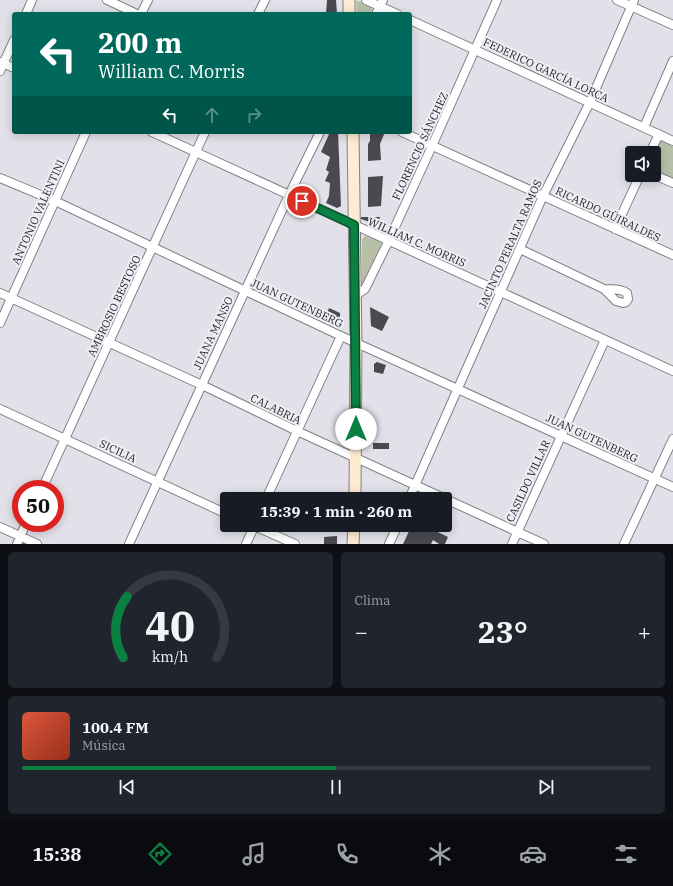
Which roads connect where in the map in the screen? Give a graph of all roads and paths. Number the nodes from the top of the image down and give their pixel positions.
1 (32, 0) edge
2 (107, 0) edge
3 (148, 0) edge
4 (265, 0) edge
5 (349, 0) edge
6 (366, 0) edge
7 (497, 0) edge
8 (617, 0) edge
9 (633, 3) edge
10 (379, 7) edge
11 (27, 12) edge
12 (133, 12) edge
13 (142, 12) edge
14 (259, 12) edge
15 (349, 12) edge
16 (392, 12) edge
17 (412, 21) edge
18 (673, 26) edge
19 (12, 44) edge
20 (476, 50) junction
21 (673, 61) edge
22 (1, 65) edge
23 (12, 68) edge
24 (590, 102) junction
25 (644, 127) junction
26 (85, 134) edge
27 (157, 134) edge
28 (204, 134) edge
29 (319, 134) edge
30 (353, 134) edge
31 (406, 134) edge
32 (659, 134) junction
33 (673, 141) edge
34 (432, 146) junction
35 (653, 146) edge
36 (196, 151) junction
37 (0, 178) edge
38 (661, 178) edge
39 (637, 182) edge
40 (673, 183) edge
41 (289, 195) junction
42 (543, 196) junction
43 (55, 201) junction
44 (354, 225) junction
45 (615, 229) junction
46 (388, 240) junction
47 (152, 248) junction
48 (520, 249) junction
49 (673, 255) edge
50 (604, 289) dead end
51 (244, 291) junction
52 (501, 292) junction
53 (0, 293) edge
54 (355, 296) junction
55 (11, 298) junction
56 (0, 323) edge
57 (341, 336) junction
58 (605, 340) junction
59 (109, 342) junction
60 (356, 343) junction
61 (673, 371) edge
62 (202, 385) junction
63 (458, 389) junction
64 (0, 409) edge
65 (297, 431) junction
66 (561, 436) junction
67 (65, 439) junction
68 (673, 439) edge
69 (356, 458) junction
70 (654, 479) junction
71 (46, 480) edge
72 (157, 481) junction
73 (415, 485) junction
74 (673, 487) edge
75 (269, 492) edge
76 (355, 492) edge
77 (412, 492) edge
78 (220, 511) edge
79 (0, 527) edge
80 (251, 532) edge
81 (269, 532) edge
82 (354, 532) edge
83 (395, 532) edge
84 (517, 532) junction
85 (18, 540) edge
86 (37, 544) edge
87 (129, 544) edge
88 (246, 544) edge
89 (295, 544) edge
90 (353, 544) edge
91 (389, 544) edge
92 (512, 544) edge
93 (544, 544) edge
94 (624, 544) edge

1 - 11 street
2 - 12 street
3 - 13 street
4 - 14 street
5 - 15 main road
6 - 10 street
7 - 20 street, FLORENCIO SÁNCHEZ
8 - 9 street
9 - 18 street
9 - 24 street, JACINTO PERALTA RAMOS
10 - 16 street
17 - 20 street, FEDERICO GARCÍA LORCA
19 - 22 street
20 - 24 street, FEDERICO GARCÍA LORCA
20 - 34 street, FLORENCIO SÁNCHEZ
21 - 25 street
22 - 23 street
24 - 25 street, FEDERICO GARCÍA LORCA
24 - 42 street, JACINTO PERALTA RAMOS
25 - 32 street, FEDERICO GARCÍA LORCA
26 - 43 street, ANTONIO VALENTINI
27 - 36 street, WILLIAM C. MORRIS
28 - 36 street, AMBROSIO BESTOSO
29 - 41 street, JUANA MANSO
30 - 44 main road
31 - 34 street, RICARDO GÜIRALDES
32 - 33 street, FEDERICO GARCÍA LORCA
32 - 35 street
34 - 42 street, RICARDO GÜIRALDES
34 - 46 street, FLORENCIO SÁNCHEZ
36 - 41 street, WILLIAM C. MORRIS
36 - 47 street, AMBROSIO BESTOSO
37 - 43 street, JUAN GUTENBERG
38 - 40 street
39 - 45 street
41 - 44 street, WILLIAM C. MORRIS
41 - 51 street, JUANA MANSO
42 - 45 street, RICARDO GÜIRALDES
42 - 48 street, JACINTO PERALTA RAMOS
43 - 47 street, JUAN GUTENBERG
43 - 55 street, ANTONIO VALENTINI
44 - 46 street, WILLIAM C. MORRIS
44 - 54 main road
45 - 49 street, RICARDO GÜIRALDES
46 - 52 street, WILLIAM C. MORRIS
46 - 54 street, FLORENCIO SÁNCHEZ
47 - 51 street, JUAN GUTENBERG
47 - 59 street, AMBROSIO BESTOSO
48 - 50 street
48 - 52 street, JACINTO PERALTA RAMOS
51 - 57 street, JUAN GUTENBERG
51 - 62 street, JUANA MANSO
52 - 58 street, WILLIAM C. MORRIS
52 - 63 street, JACINTO PERALTA RAMOS
53 - 55 street, CALABRIA
54 - 60 main road
55 - 56 street, ANTONIO VALENTINI
55 - 59 street, CALABRIA
57 - 60 street, JUAN GUTENBERG
57 - 65 street
58 - 61 street, WILLIAM C. MORRIS
58 - 66 street, CASILDO VILLAR
59 - 62 street, CALABRIA
59 - 67 street, AMBROSIO BESTOSO
60 - 63 street, JUAN GUTENBERG
60 - 69 main road
62 - 65 street, CALABRIA
62 - 72 street, JUANA MANSO
63 - 66 street, JUAN GUTENBERG
63 - 73 street, JACINTO PERALTA RAMOS
64 - 67 street, SICILIA
65 - 69 street, CALABRIA
65 - 75 street
66 - 70 street, JUAN GUTENBERG
66 - 84 street, CASILDO VILLAR
67 - 71 street, AMBROSIO BESTOSO
67 - 72 street, SICILIA
68 - 70 street
69 - 73 street, CALABRIA
69 - 76 main road
70 - 74 street, JUAN GUTENBERG
70 - 94 street
72 - 78 street, SICILIA
72 - 87 street, JUANA MANSO
73 - 77 street, JACINTO PERALTA RAMOS
73 - 84 street, CALABRIA
79 - 85 street
80 - 88 street
81 - 89 street
82 - 90 main road
83 - 91 street
84 - 92 street, CASILDO VILLAR
84 - 93 street, CALABRIA
85 - 86 street

